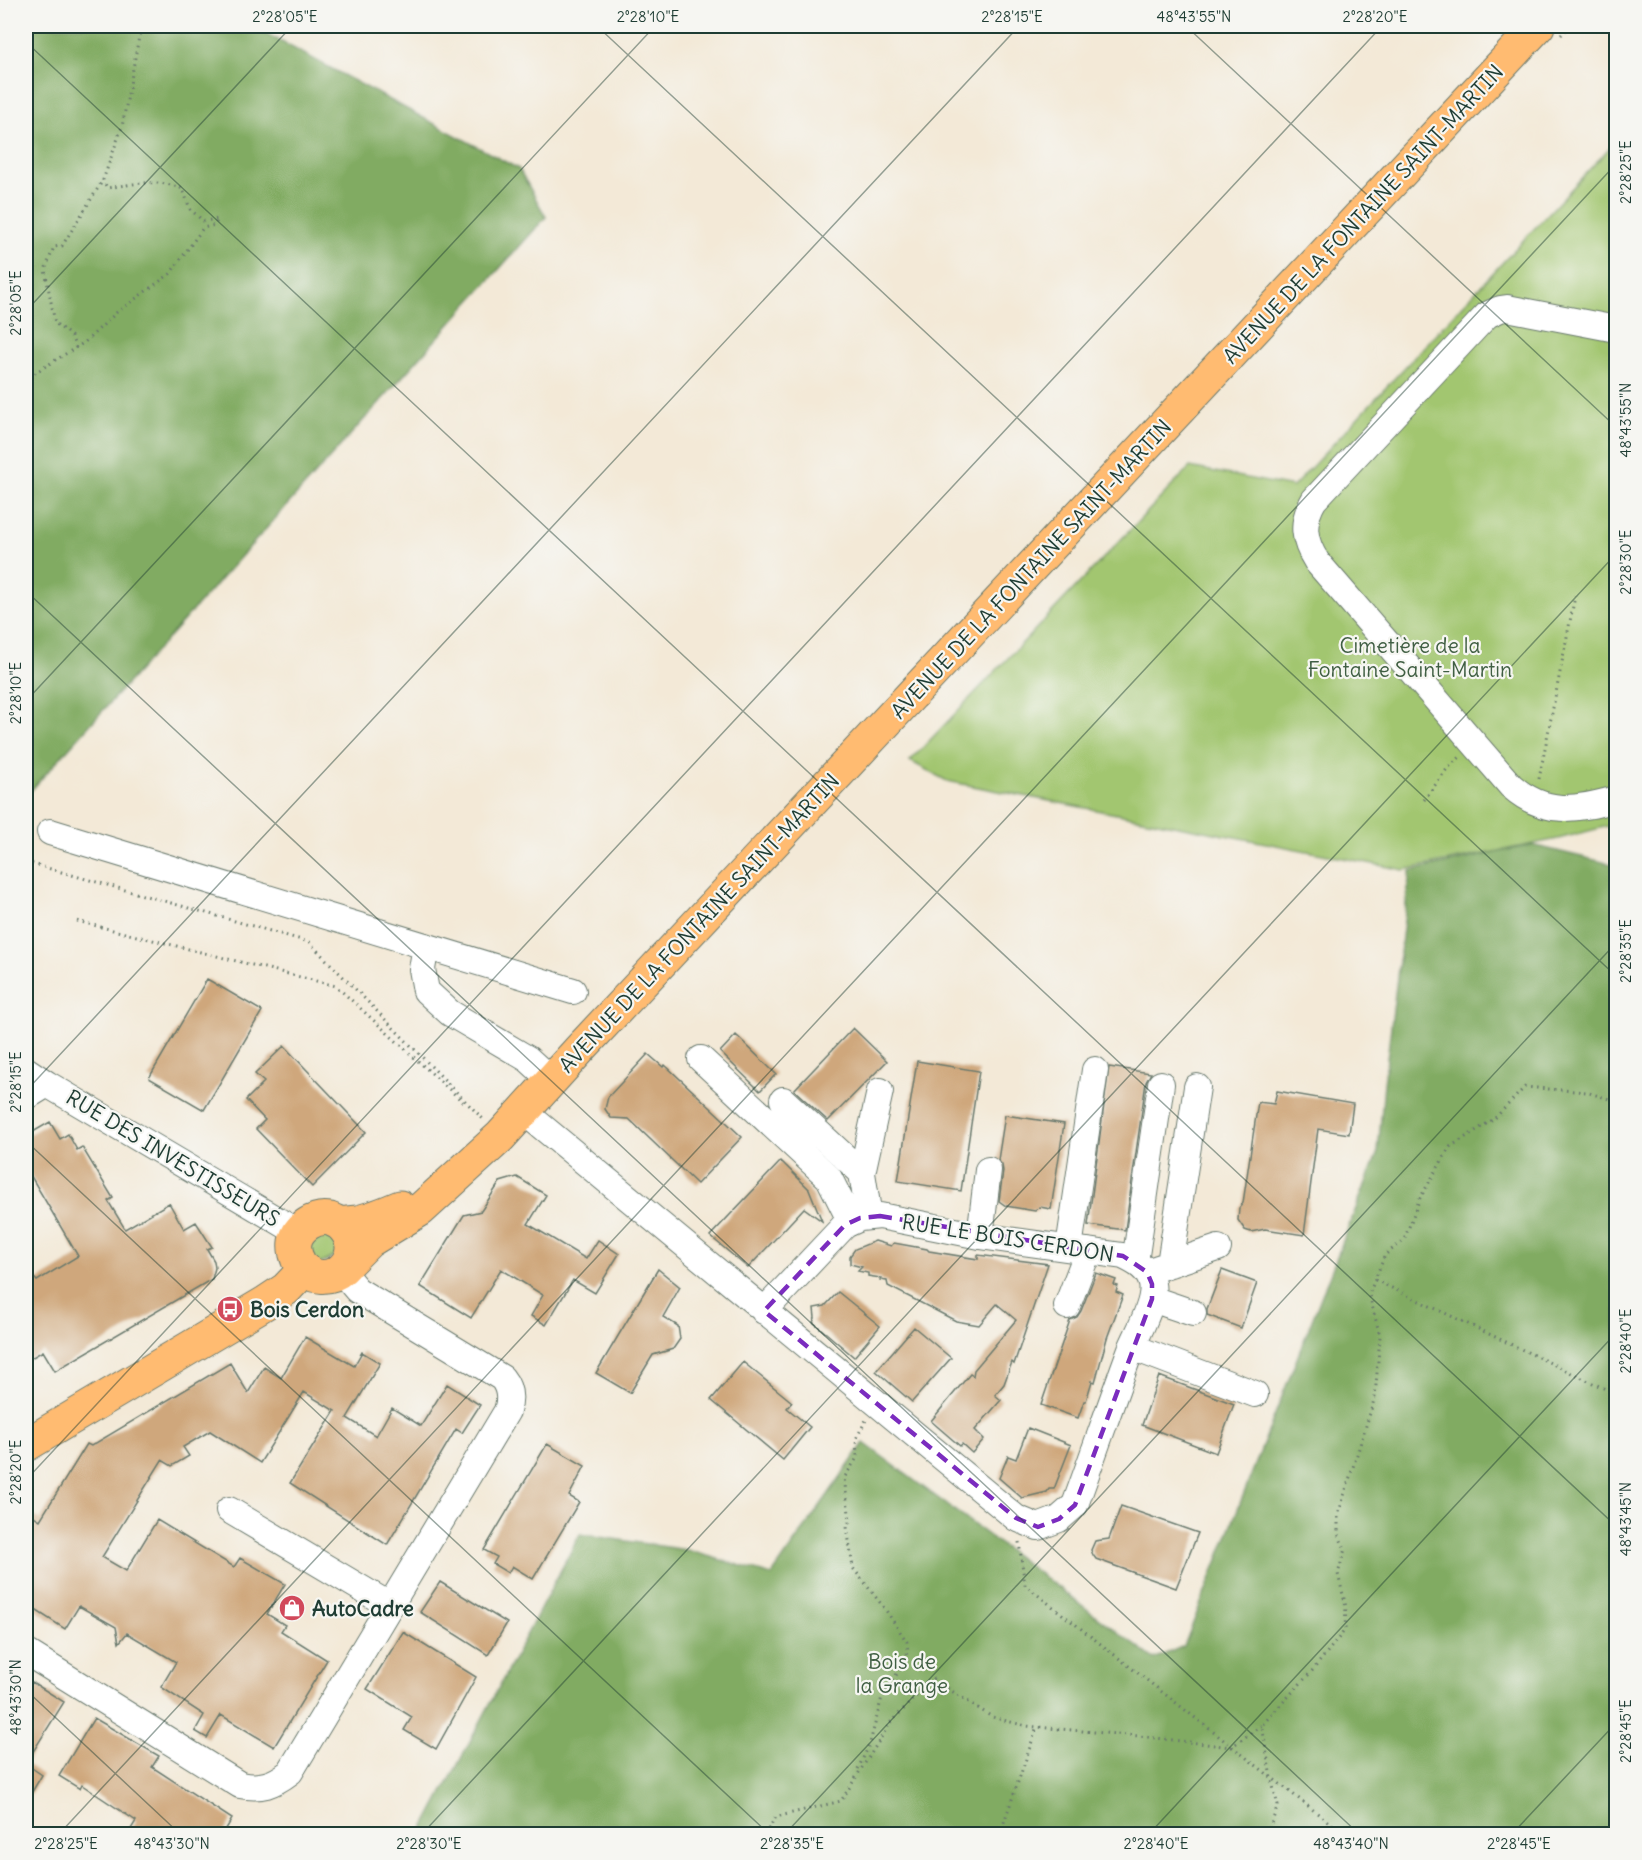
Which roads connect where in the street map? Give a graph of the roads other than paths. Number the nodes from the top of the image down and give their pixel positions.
1 (1538, 26) edge
2 (1617, 329) edge
3 (1617, 799) edge
4 (50, 832) dead end
5 (426, 946) junction
6 (573, 991) dead end
7 (701, 1059) dead end
8 (26, 1070) edge
9 (1095, 1070) dead end
10 (551, 1080) junction
11 (47, 1084) junction
12 (1161, 1084) dead end
13 (1197, 1087) dead end
14 (880, 1091) dead end
15 (26, 1097) edge
16 (783, 1100) dead end
17 (523, 1111) junction
18 (988, 1170) dead end
19 (862, 1173) junction
20 (438, 1191) junction
21 (860, 1220) junction
22 (339, 1223) junction
23 (299, 1233) junction
24 (980, 1236) junction
25 (1218, 1248) dead end
26 (1078, 1250) junction
27 (345, 1266) junction
28 (1151, 1266) junction
29 (305, 1269) junction
30 (1152, 1299) junction
31 (1066, 1306) dead end
32 (764, 1311) junction
33 (1193, 1313) dead end
34 (1132, 1347) junction
35 (1255, 1394) dead end
36 (26, 1445) edge
37 (229, 1510) dead end
38 (389, 1605) junction
39 (26, 1652) edge

1 - 10 main road, AVENUE DE LA FONTAINE SAINT-MARTIN
2 - 3 street
4 - 5 street
5 - 6 street
5 - 10 street
7 - 21 street
8 - 11 street, RUE DES INVESTISSEURS
9 - 26 street
10 - 17 main road, AVENUE DE LA FONTAINE SAINT-MARTIN
11 - 15 street, RUE DES INVESTISSEURS
11 - 23 street, RUE DES INVESTISSEURS
12 - 28 street
13 - 28 street
14 - 19 street
16 - 19 street
17 - 20 main road, AVENUE DE LA FONTAINE SAINT-MARTIN
17 - 32 street
18 - 24 street
19 - 21 street
20 - 22 main road
20 - 27 main road
21 - 24 street, RUE LE BOIS CERDON
21 - 32 street
22 - 23 main road
22 - 27 main road
23 - 29 main road
24 - 26 street, RUE LE BOIS CERDON
25 - 28 street
26 - 28 street, RUE LE BOIS CERDON
26 - 31 street
27 - 29 main road
27 - 38 street
28 - 30 street
29 - 36 main road
30 - 33 street
30 - 34 street
32 - 34 street
34 - 35 street
37 - 38 street
38 - 39 street

